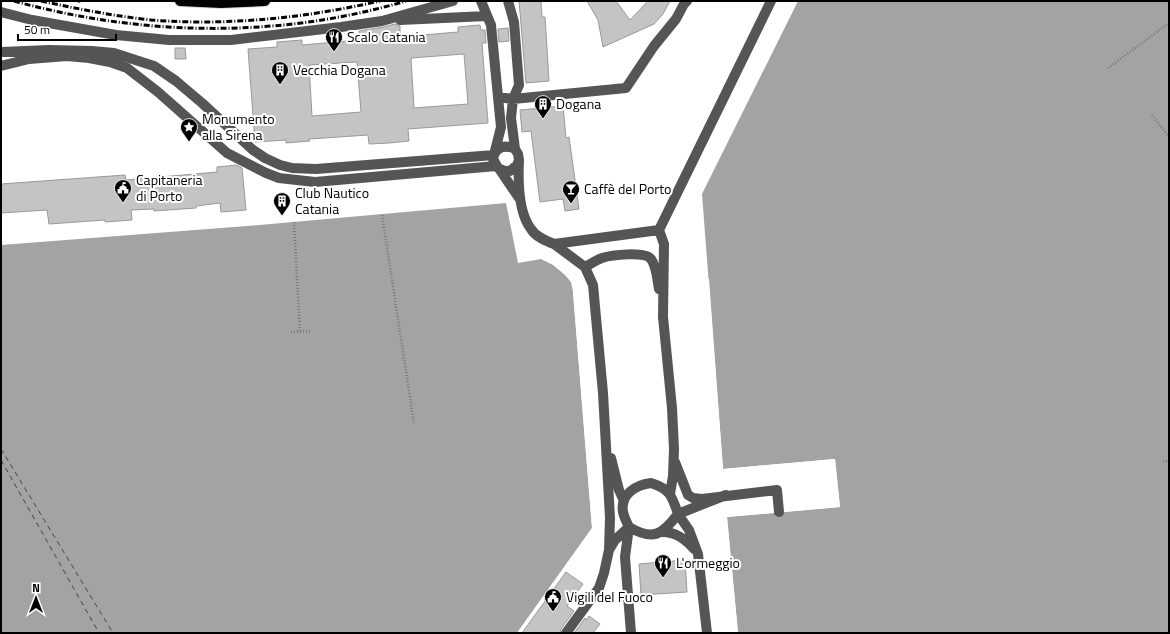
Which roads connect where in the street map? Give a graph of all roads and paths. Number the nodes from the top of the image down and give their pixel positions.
1 (180, 1) edge
2 (265, 1) edge
3 (454, 1) edge
4 (482, 1) edge
5 (508, 1) edge
6 (687, 1) edge
7 (771, 1) edge
8 (221, 2) edge
9 (1, 12) edge
10 (487, 16) junction
11 (382, 21) junction
12 (1169, 23) edge
13 (1, 52) edge
14 (1, 66) edge
15 (1108, 68) dead end
16 (498, 97) junction
17 (513, 99) junction
18 (1152, 115) dead end
19 (1169, 137) edge
20 (515, 150) junction
21 (495, 153) junction
22 (519, 160) junction
23 (498, 168) junction
24 (521, 201) junction
25 (382, 215) dead end
26 (294, 222) dead end
27 (659, 230) junction
28 (554, 244) junction
29 (585, 267) junction
30 (663, 317) junction
31 (310, 331) dead end
32 (291, 332) dead end
33 (300, 332) junction
34 (414, 423) dead end
35 (604, 423) junction
36 (674, 457) junction
37 (1163, 461) dead end
38 (1169, 461) edge
39 (670, 494) junction
40 (726, 496) junction
41 (624, 501) junction
42 (779, 512) dead end
43 (678, 514) junction
44 (628, 527) junction
45 (662, 532) junction
46 (638, 533) junction
47 (608, 550) junction
48 (698, 554) junction
49 (625, 557) junction
50 (566, 633) edge
51 (631, 633) edge
52 (707, 633) edge

1 - 8 main road
2 - 8 main road
3 - 11 lane
4 - 10 lane
5 - 17 lane
6 - 17 lane
7 - 27 lane
9 - 11 lane
10 - 11 lane
10 - 16 lane
12 - 15 path
13 - 21 lane
14 - 23 lane
16 - 17 lane
16 - 21 lane
17 - 20 lane
18 - 19 path
20 - 21 lane
20 - 22 lane
21 - 23 lane
22 - 23 lane
22 - 24 lane
23 - 24 lane
24 - 28 lane
25 - 34 path
26 - 33 path
27 - 28 lane
27 - 30 lane
28 - 29 lane
29 - 30 lane
29 - 35 lane
30 - 36 lane
31 - 33 path
32 - 33 path
35 - 41 lane
35 - 47 lane
36 - 39 lane
36 - 40 lane
37 - 38 path
39 - 41 lane
39 - 43 lane
40 - 42 lane
40 - 43 lane
41 - 44 lane
43 - 45 lane
43 - 48 lane
44 - 46 lane
44 - 47 lane
44 - 49 lane
45 - 46 lane
45 - 48 lane
46 - 49 lane
47 - 50 lane
48 - 52 lane
49 - 51 lane

